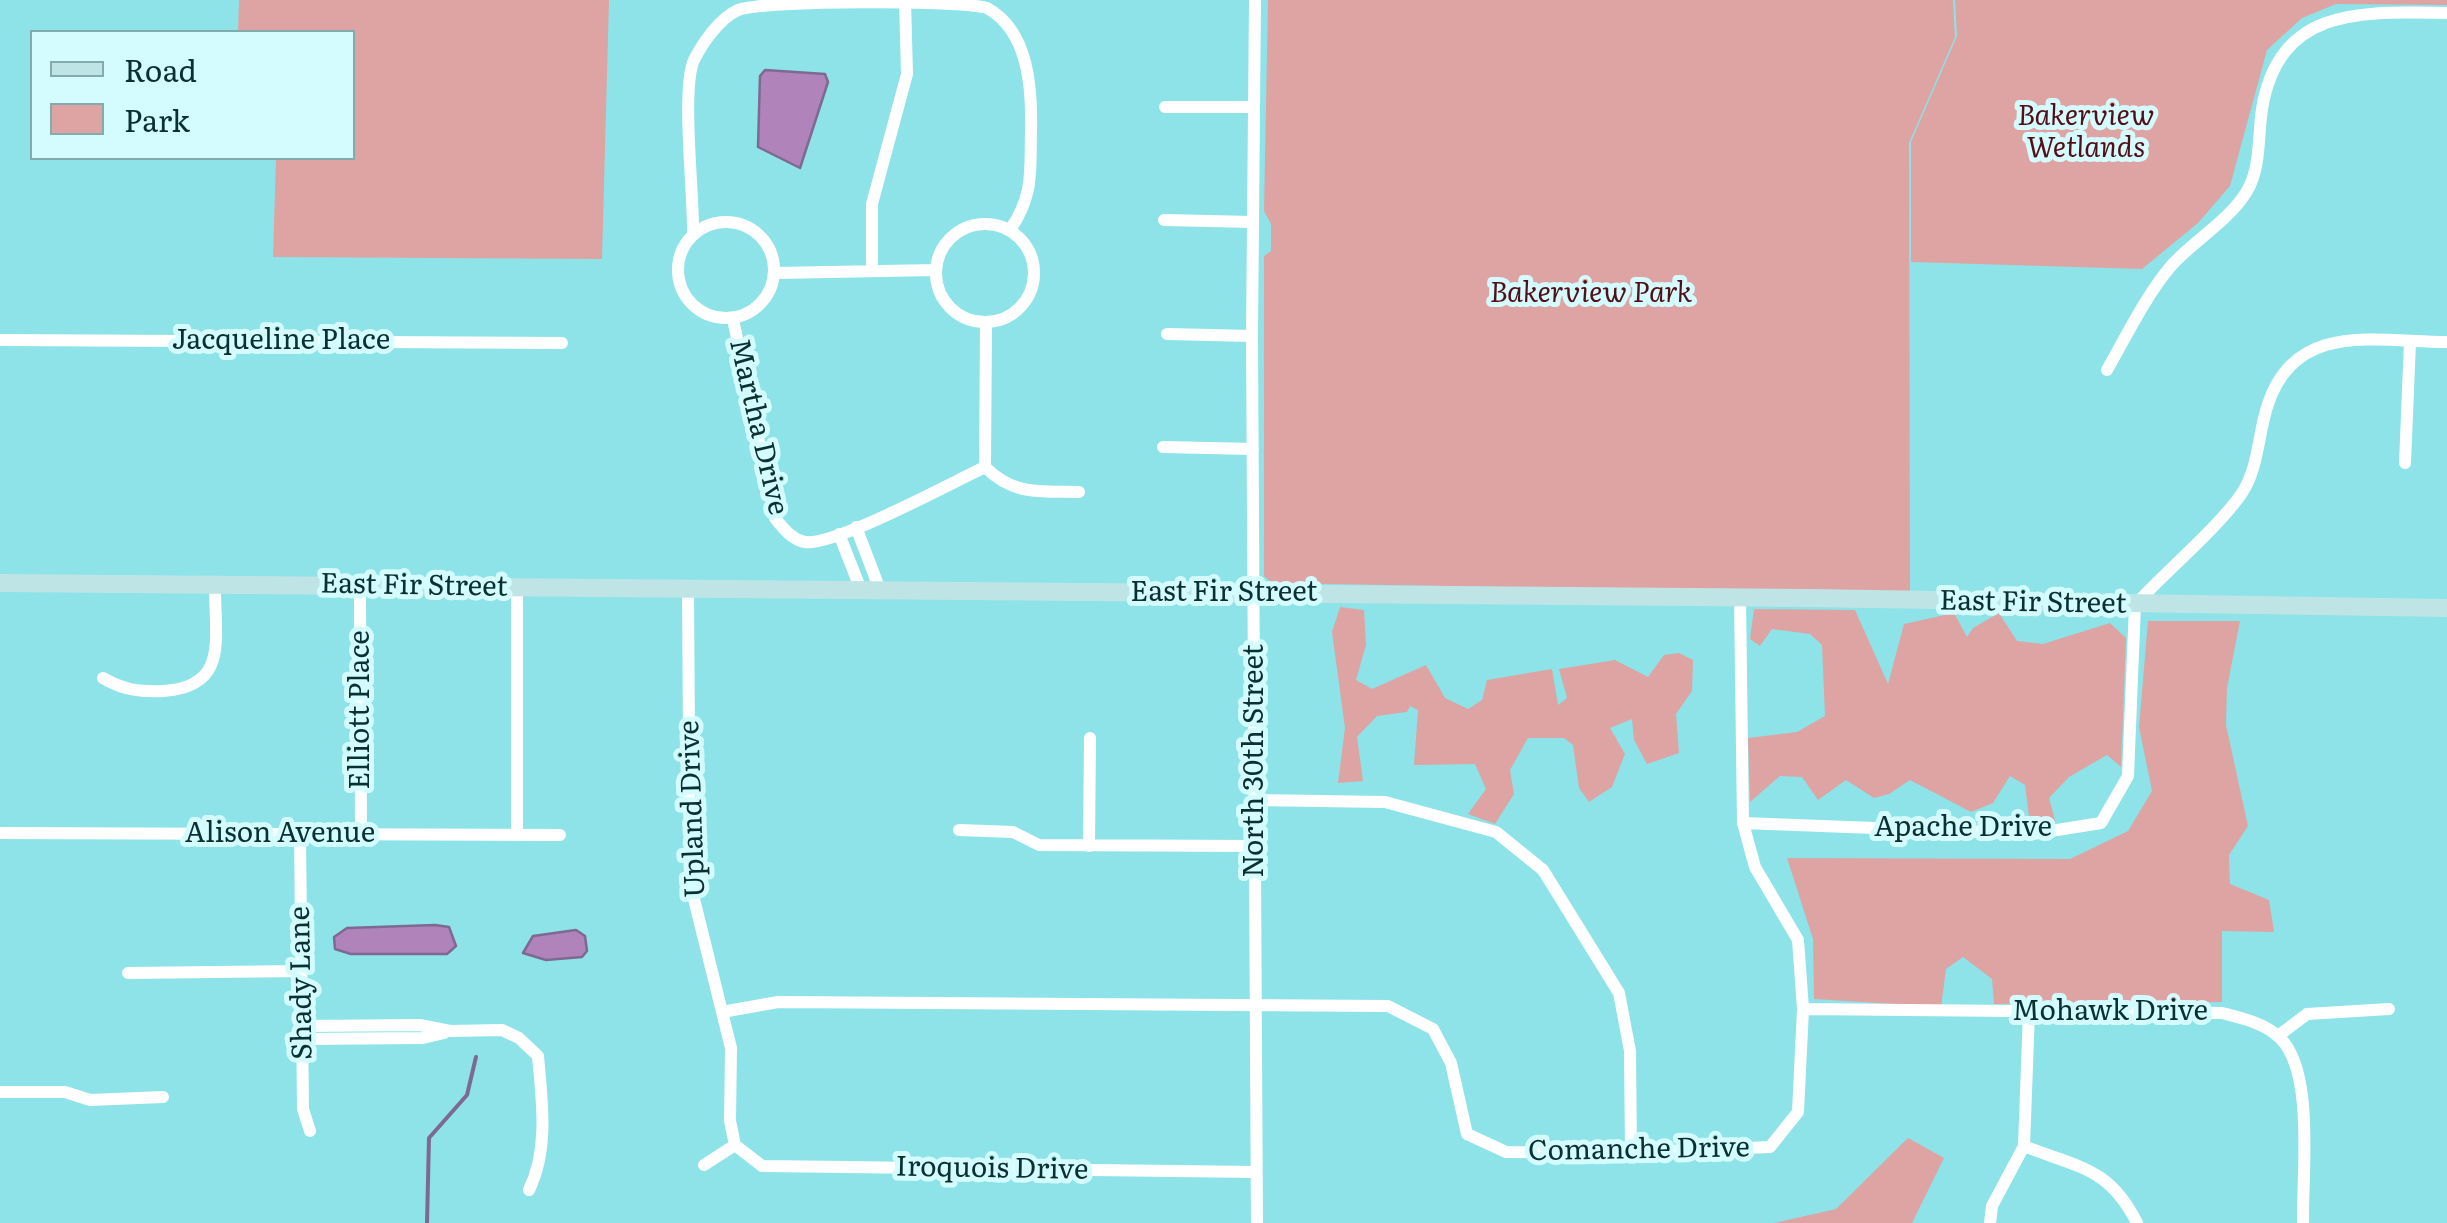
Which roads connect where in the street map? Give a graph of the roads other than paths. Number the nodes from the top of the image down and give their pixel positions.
1 (1256, 0) edge
2 (906, 1) edge
3 (2447, 14) edge
4 (1165, 106) dead end
5 (1253, 108) junction
6 (1164, 220) dead end
7 (1253, 222) junction
8 (1010, 230) junction
9 (693, 234) junction
10 (936, 270) junction
11 (872, 271) junction
12 (774, 272) junction
13 (733, 319) junction
14 (986, 322) junction
15 (1167, 334) dead end
16 (1252, 336) junction
17 (0, 340) edge
18 (2410, 342) junction
19 (2447, 342) edge
20 (562, 343) dead end
21 (2107, 370) dead end
22 (1163, 447) dead end
23 (1253, 449) junction
24 (2405, 463) dead end
25 (984, 467) junction
26 (1079, 492) dead end
27 (856, 527) junction
28 (839, 534) junction
29 (0, 583) edge
30 (214, 584) junction
31 (360, 586) junction
32 (517, 587) junction
33 (688, 589) junction
34 (870, 590) junction
35 (1254, 594) junction
36 (1740, 597) junction
37 (2135, 605) junction
38 (2447, 608) edge
39 (103, 678) dead end
40 (1090, 738) dead end
41 (1254, 800) junction
42 (1743, 823) junction
43 (959, 830) dead end
44 (0, 833) edge
45 (300, 834) junction
46 (362, 834) junction
47 (517, 834) junction
48 (560, 834) dead end
49 (1090, 846) junction
50 (1255, 846) junction
51 (302, 972) junction
52 (128, 973) dead end
53 (1256, 1006) junction
54 (1804, 1009) junction
55 (2389, 1010) dead end
56 (722, 1012) junction
57 (2029, 1012) junction
58 (302, 1033) junction
59 (2278, 1036) junction
60 (0, 1092) edge
61 (163, 1097) dead end
62 (310, 1131) dead end
63 (736, 1145) junction
64 (2024, 1146) junction
65 (1631, 1153) junction
66 (704, 1166) dead end
67 (1256, 1172) junction
68 (529, 1190) dead end
69 (1257, 1223) edge
70 (1990, 1223) edge
71 (2137, 1223) edge
72 (2303, 1223) edge

1 - 5 street, North 30th Street
2 - 8 street
2 - 9 street
2 - 11 street
3 - 21 street
4 - 5 street
5 - 7 street, North 30th Street
6 - 7 street
7 - 16 street, North 30th Street
8 - 10 street
8 - 14 street
9 - 12 street
9 - 13 street
10 - 11 street
10 - 14 street
11 - 12 street
12 - 13 street
13 - 28 street, Martha Drive
14 - 25 street
15 - 16 street
16 - 23 street, North 30th Street
17 - 20 street, Jacqueline Place
18 - 19 street
18 - 24 street
18 - 37 street
22 - 23 street
23 - 35 street, North 30th Street
25 - 26 street
25 - 27 street
27 - 28 street
27 - 34 street
28 - 34 street
29 - 30 street, East Fir Street
30 - 31 street, East Fir Street
30 - 39 street
31 - 32 street, East Fir Street
31 - 46 street, Elliott Place
32 - 33 street, East Fir Street
32 - 47 street
33 - 34 street, East Fir Street
33 - 56 street, Upland Drive
34 - 35 street, East Fir Street
35 - 36 street, East Fir Street
35 - 41 street, North 30th Street
36 - 37 street, East Fir Street
36 - 42 street, Comanche Drive
37 - 38 street, East Fir Street
37 - 42 street, Apache Drive
40 - 49 street
41 - 50 street, North 30th Street
41 - 65 street
42 - 54 street, Comanche Drive
43 - 49 street
44 - 45 street, Alison Avenue
45 - 46 street, Alison Avenue
45 - 51 street, Shady Lane
46 - 47 street, Alison Avenue
47 - 48 street, Alison Avenue
49 - 50 street
50 - 53 street, North 30th Street
51 - 52 street
51 - 58 street, Shady Lane
53 - 56 street, Comanche Drive
53 - 65 street, Comanche Drive
53 - 67 street, North 30th Street
54 - 57 street, Mohawk Drive
54 - 65 street, Comanche Drive
55 - 59 street
56 - 63 street, Upland Drive
57 - 59 street, Mohawk Drive
57 - 64 street
58 - 62 street, Shady Lane
58 - 68 street
59 - 72 street
60 - 61 street
63 - 66 street
63 - 67 street, Iroquois Drive
64 - 70 street
64 - 71 street
67 - 69 street, North 30th Street

